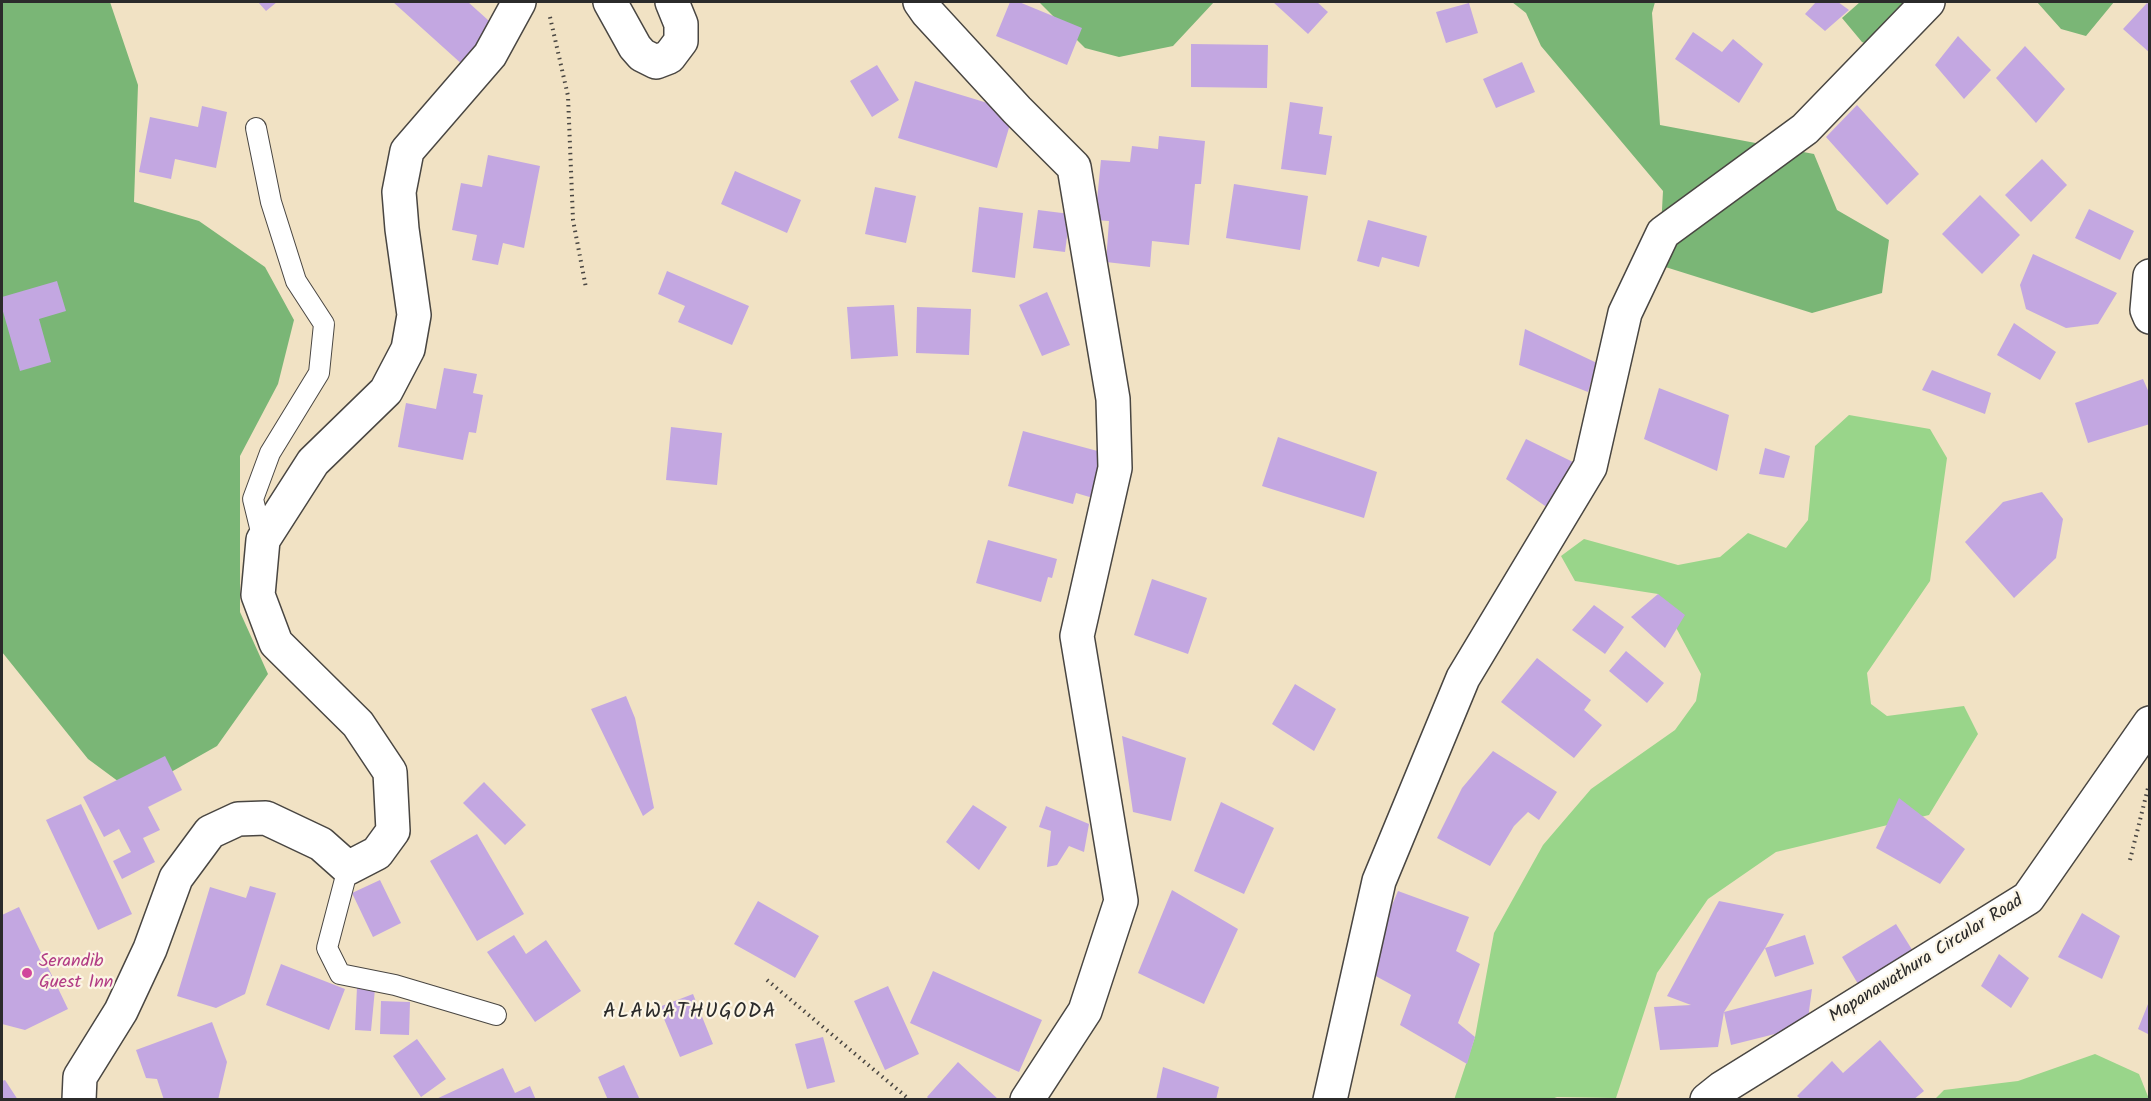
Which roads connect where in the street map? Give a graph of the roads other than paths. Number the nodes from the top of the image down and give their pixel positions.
1 (610, 2) edge
2 (672, 2) edge
3 (920, 2) edge
4 (1928, 2) edge
5 (534, 7) edge
6 (256, 128) dead end
7 (2150, 276) edge
8 (2150, 317) edge
9 (263, 540) junction
10 (2150, 723) edge
11 (348, 868) junction
12 (496, 1015) dead end
13 (79, 1100) edge
14 (1027, 1100) edge
15 (1330, 1100) edge
16 (1707, 1100) edge

1 - 2 street
3 - 14 street
4 - 15 street
5 - 9 street
6 - 9 lane
7 - 8 street
9 - 11 street
10 - 16 street, Mapanawathura Circular Road
11 - 12 lane
11 - 13 street

